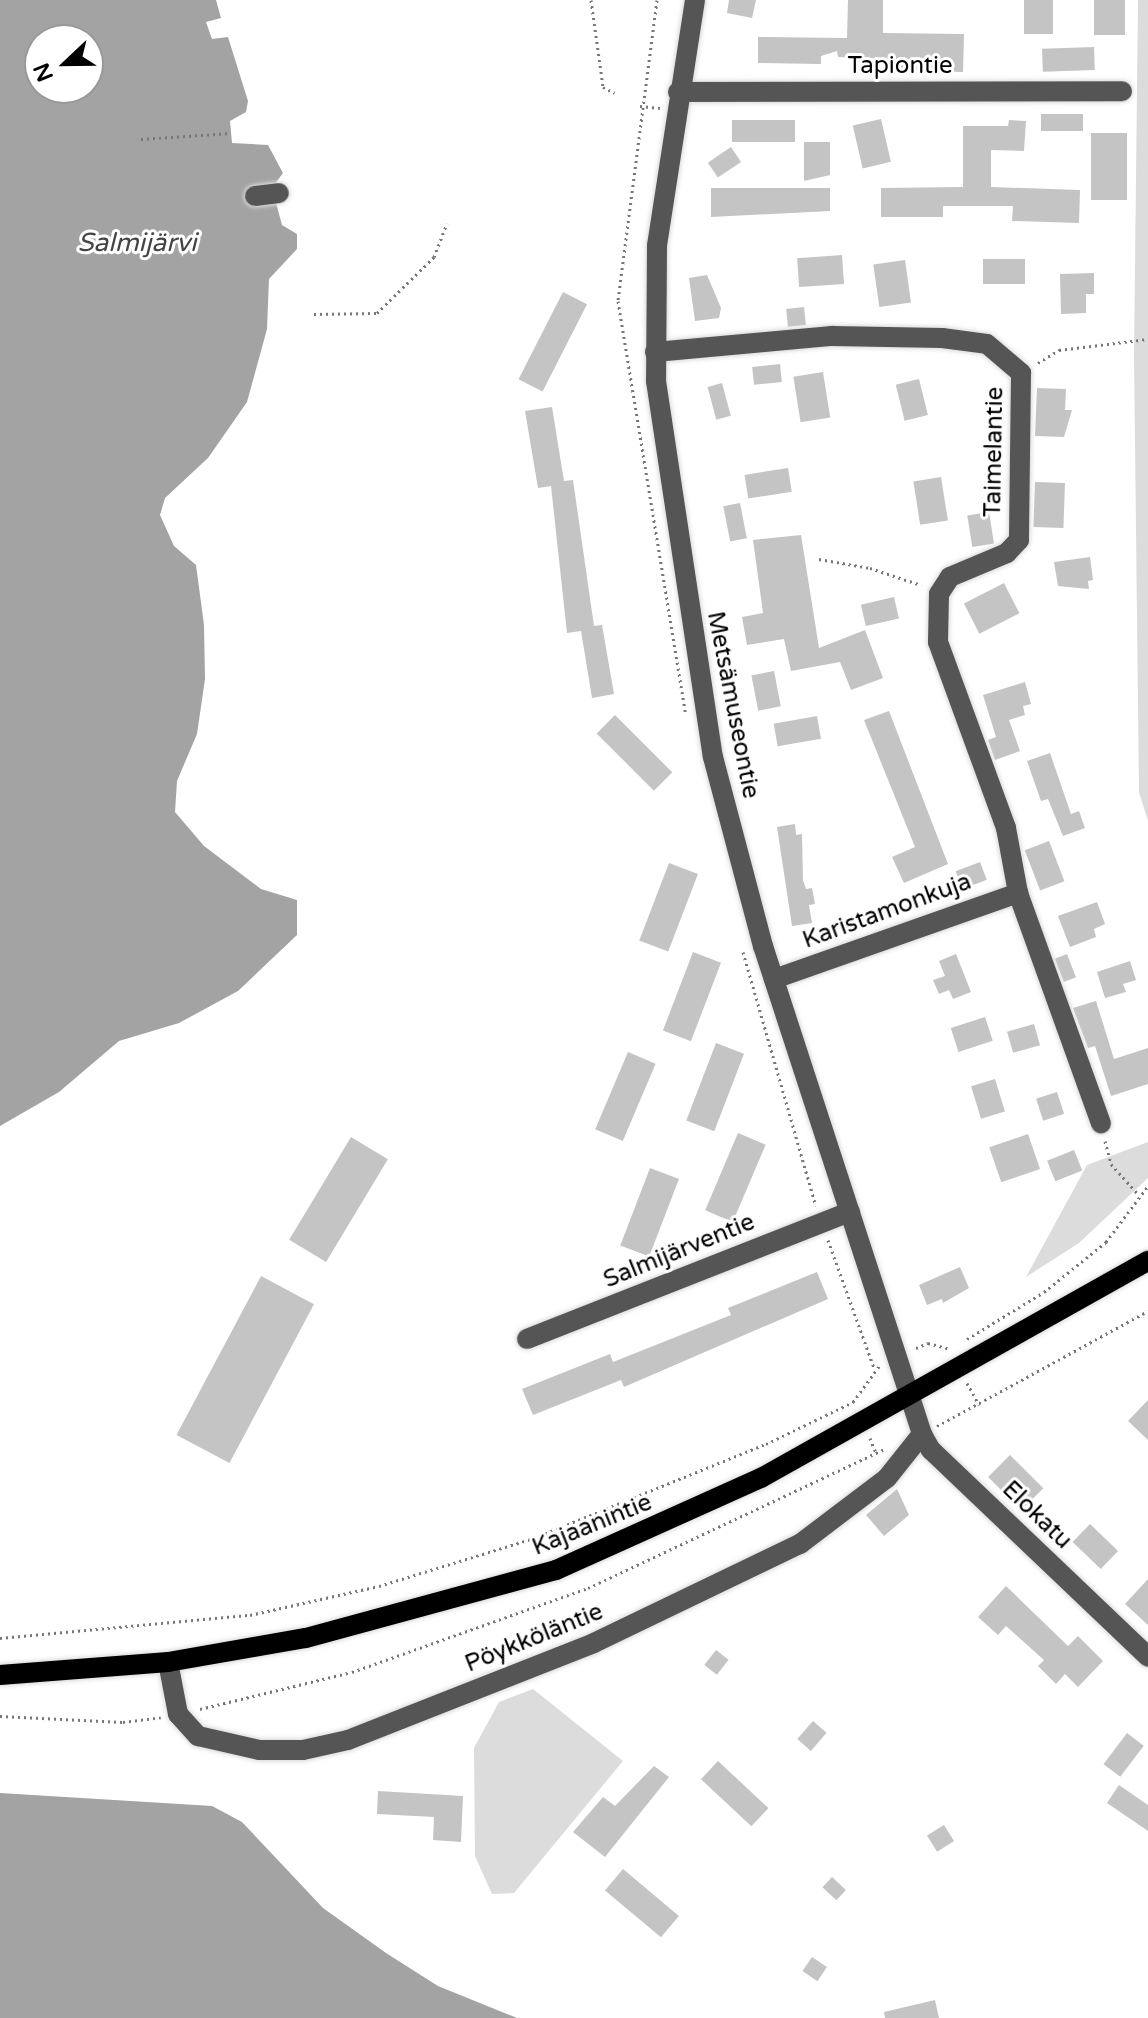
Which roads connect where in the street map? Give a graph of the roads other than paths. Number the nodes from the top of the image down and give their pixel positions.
1 (695, 0) edge
2 (1122, 91) dead end
3 (678, 92) junction
4 (279, 193) dead end
5 (255, 196) dead end
6 (655, 352) junction
7 (1018, 893) junction
8 (774, 979) junction
9 (1101, 1124) road end
10 (850, 1212) junction
11 (1148, 1261) edge
12 (527, 1339) dead end
13 (910, 1398) junction
14 (922, 1434) junction
15 (1148, 1657) edge
16 (168, 1662) junction
17 (0, 1675) edge

1 - 3 street, Metsämuseontie
2 - 3 street, Tapiontie
3 - 6 street, Metsämuseontie
4 - 5 street
6 - 7 street, Taimelantie
6 - 8 street, Metsämuseontie
7 - 8 street, Karistamonkuja
7 - 9 street
8 - 10 street, Metsämuseontie
10 - 12 street, Salmijärventie
10 - 13 street, Metsämuseontie
11 - 13 main road, Kajaanintie
13 - 14 street, Elokatu
13 - 16 main road, Kajaanintie
14 - 15 street, Elokatu
14 - 16 street, Pöykköläntie
16 - 17 main road, Kajaanintie

